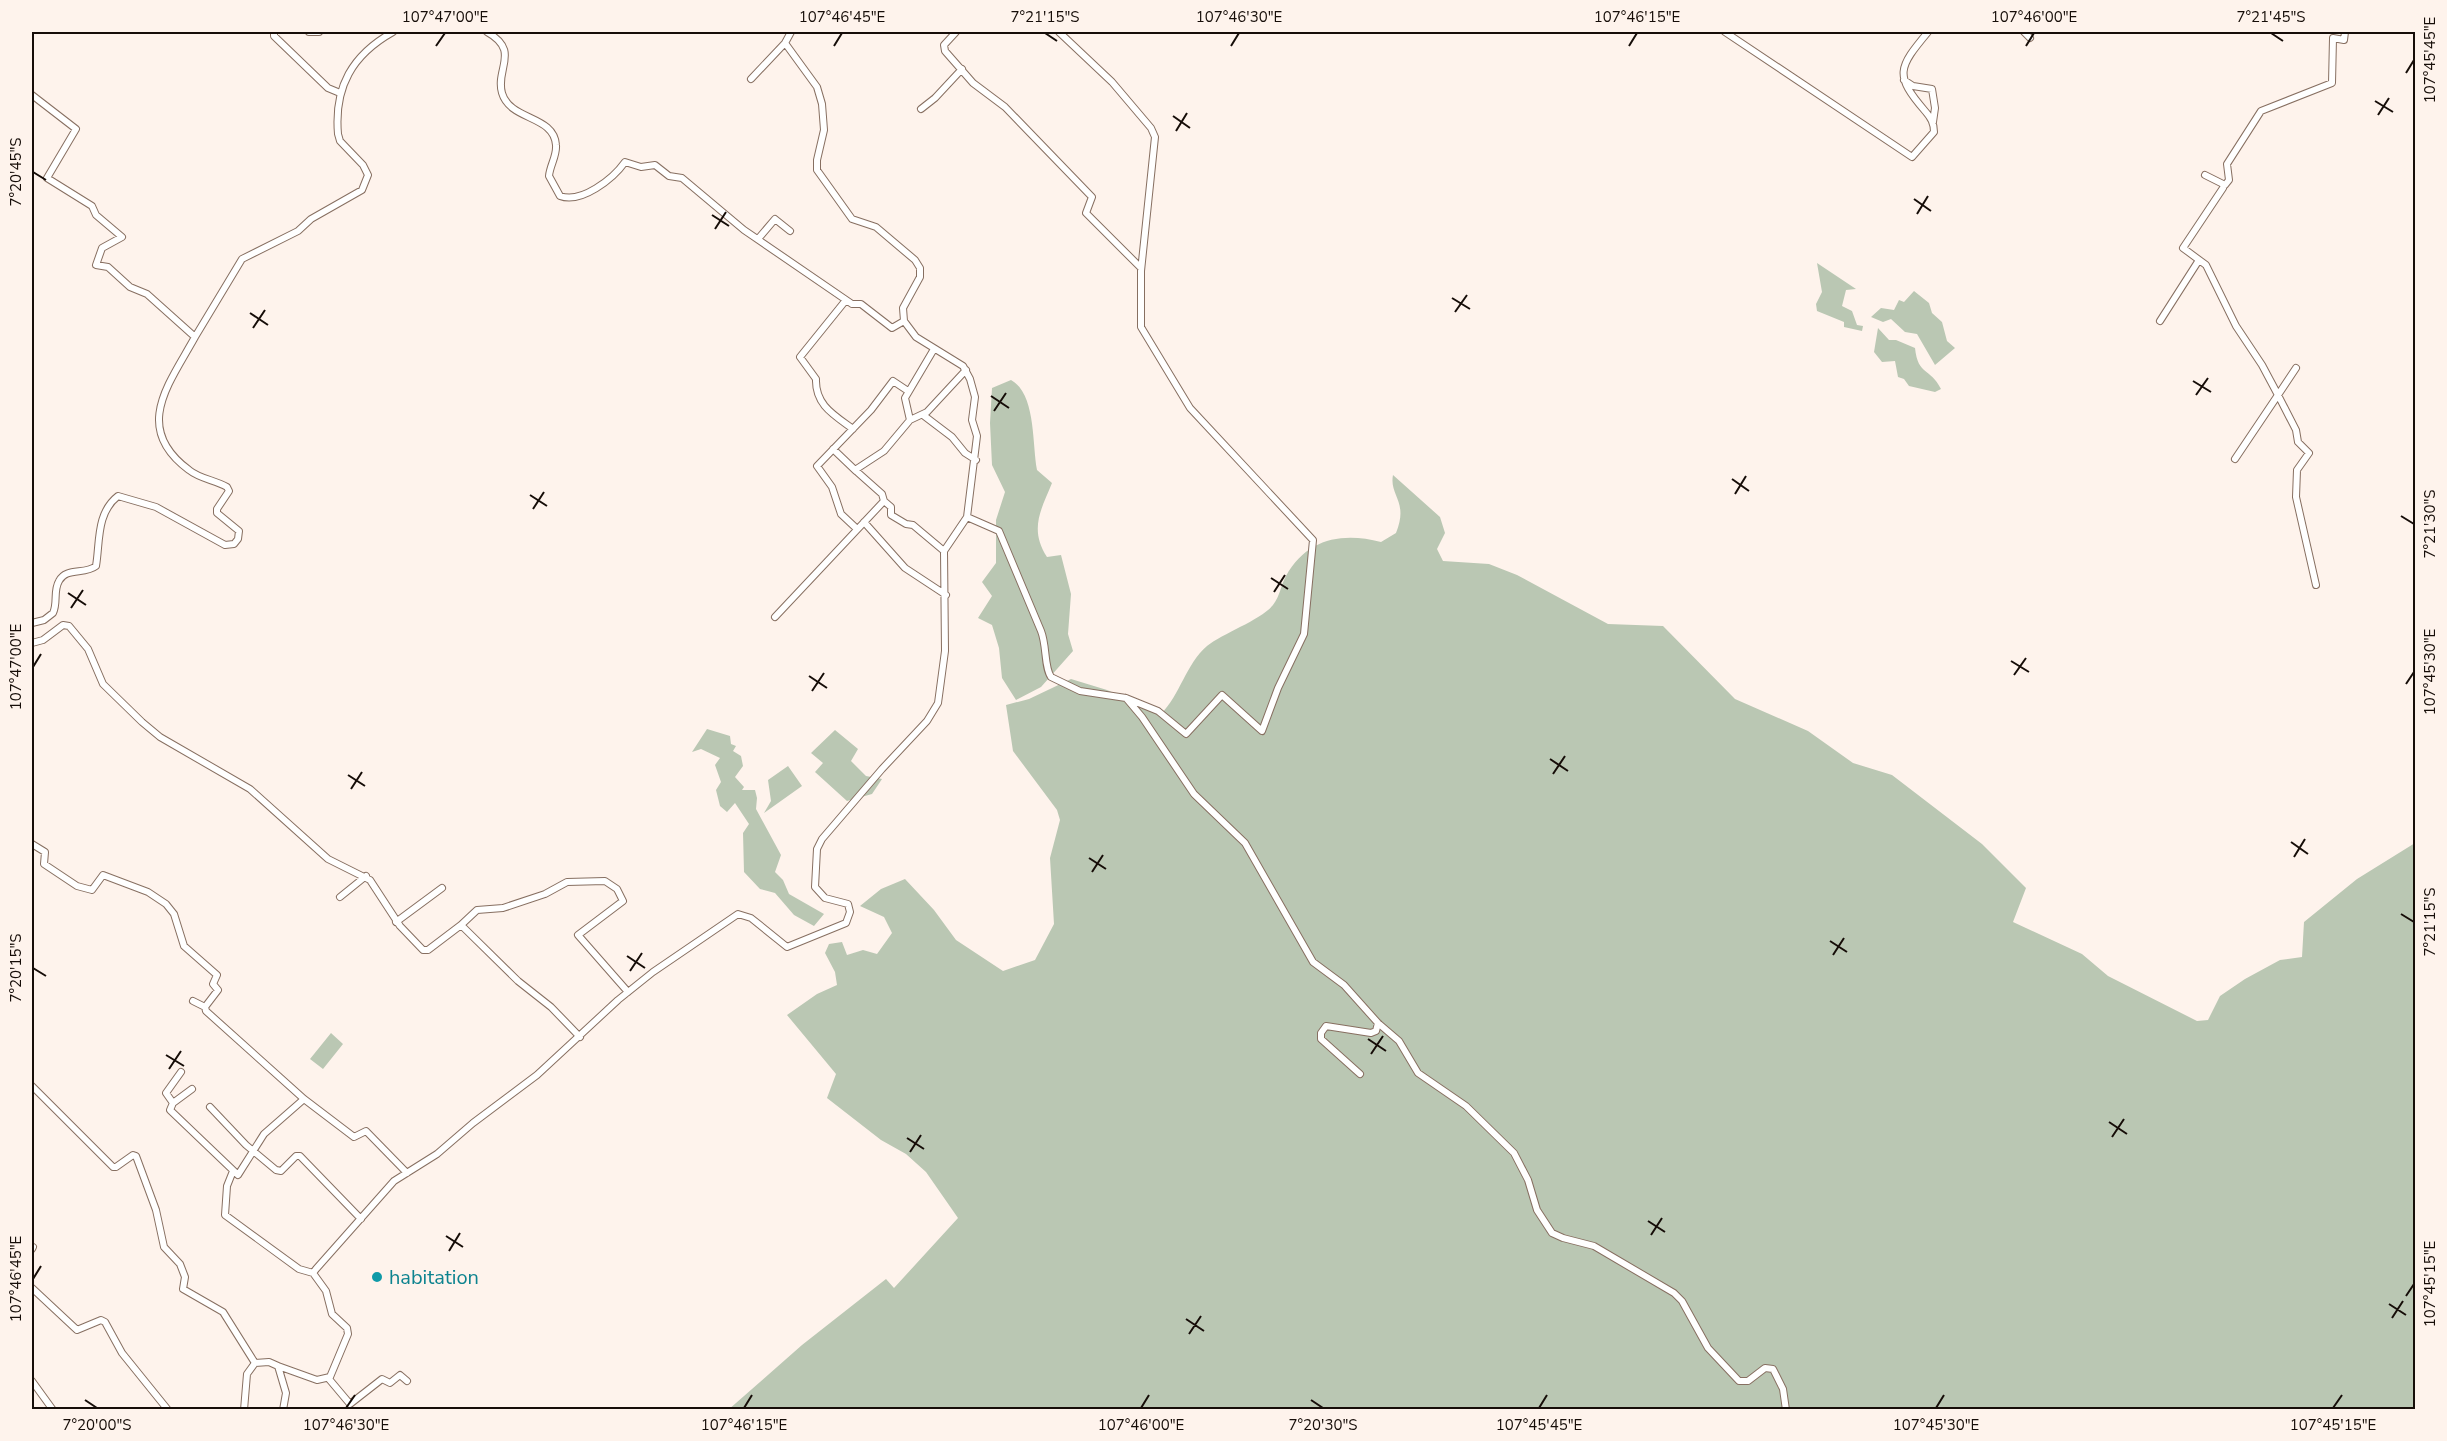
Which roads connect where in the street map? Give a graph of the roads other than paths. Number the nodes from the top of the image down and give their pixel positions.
1 (274, 32) edge
2 (309, 32) edge
3 (319, 32) edge
4 (388, 32) edge
5 (487, 32) edge
6 (791, 32) edge
7 (956, 32) edge
8 (1059, 32) edge
9 (1725, 32) edge
10 (1928, 32) edge
11 (2024, 32) edge
12 (2345, 32) edge
13 (2030, 38) dead end
14 (785, 43) junction
15 (962, 69) junction
16 (751, 79) dead end
17 (1904, 80) junction
18 (340, 93) junction
19 (32, 95) edge
20 (921, 109) dead end
21 (1933, 122) junction
22 (2205, 175) dead end
23 (2222, 186) junction
24 (790, 231) dead end
25 (758, 239) junction
26 (2199, 260) junction
27 (1141, 268) junction
28 (846, 300) junction
29 (904, 321) junction
30 (2160, 321) dead end
31 (195, 337) junction
32 (934, 348) junction
33 (2296, 368) dead end
34 (966, 370) junction
35 (908, 391) junction
36 (2278, 395) junction
37 (923, 415) junction
38 (910, 420) junction
39 (853, 429) junction
40 (833, 449) junction
41 (2235, 459) dead end
42 (976, 460) junction
43 (855, 471) junction
44 (884, 501) junction
45 (967, 517) junction
46 (864, 522) junction
47 (857, 529) junction
48 (944, 550) junction
49 (2316, 585) dead end
50 (946, 596) junction
51 (775, 617) dead end
52 (32, 623) edge
53 (32, 642) edge
54 (1126, 698) junction
55 (32, 844) edge
56 (366, 876) junction
57 (442, 888) dead end
58 (340, 897) dead end
59 (396, 922) junction
60 (460, 925) junction
61 (628, 992) junction
62 (193, 1001) dead end
63 (205, 1007) junction
64 (1378, 1023) junction
65 (580, 1037) junction
66 (181, 1072) dead end
67 (1360, 1074) dead end
68 (32, 1086) edge
69 (192, 1089) dead end
70 (304, 1099) junction
71 (173, 1104) junction
72 (210, 1107) dead end
73 (253, 1152) junction
74 (233, 1171) junction
75 (407, 1173) junction
76 (361, 1219) junction
77 (313, 1273) junction
78 (32, 1288) edge
79 (255, 1363) junction
80 (278, 1366) junction
81 (329, 1379) junction
82 (407, 1380) dead end
83 (32, 1381) edge
84 (53, 1410) edge
85 (168, 1410) edge
86 (244, 1410) edge
87 (283, 1410) edge
88 (1786, 1410) edge

1 - 18 street
2 - 3 street
4 - 18 street
5 - 25 street
6 - 14 street
7 - 15 street
8 - 27 street
9 - 21 street
10 - 17 street
11 - 13 street
12 - 23 street
14 - 16 street
14 - 29 street
15 - 20 street
15 - 27 street
17 - 21 street
17 - 21 street
18 - 31 street
19 - 31 street
22 - 23 street
23 - 26 street
24 - 25 street
25 - 28 street
26 - 30 street
26 - 36 street
27 - 54 street
28 - 29 street
28 - 39 street
29 - 32 street
31 - 52 street
32 - 34 street
32 - 35 street
33 - 36 street
34 - 37 street
34 - 42 street
35 - 38 street
35 - 39 street
36 - 41 street
36 - 49 street
37 - 38 street
37 - 42 street
38 - 43 street
39 - 40 street
40 - 43 street
40 - 47 street
42 - 45 street
43 - 44 street
44 - 46 street
44 - 48 street
45 - 48 street
45 - 54 street
46 - 47 street
46 - 50 street
47 - 51 street
48 - 50 street
50 - 61 street
53 - 56 street
54 - 64 street
55 - 63 street
56 - 58 street
56 - 59 street
57 - 59 street
59 - 60 street
60 - 61 street
60 - 65 street
61 - 65 street
62 - 63 street
63 - 70 street
64 - 67 street
64 - 88 street
65 - 75 street
66 - 71 street
68 - 79 street
69 - 71 street
70 - 73 street
70 - 75 street
71 - 74 street
72 - 73 street
73 - 74 street
73 - 76 street
74 - 77 street
75 - 76 street
76 - 77 street
77 - 81 street
78 - 85 street
79 - 80 street
79 - 86 street
80 - 81 street
80 - 87 street
81 - 82 street
83 - 84 street

